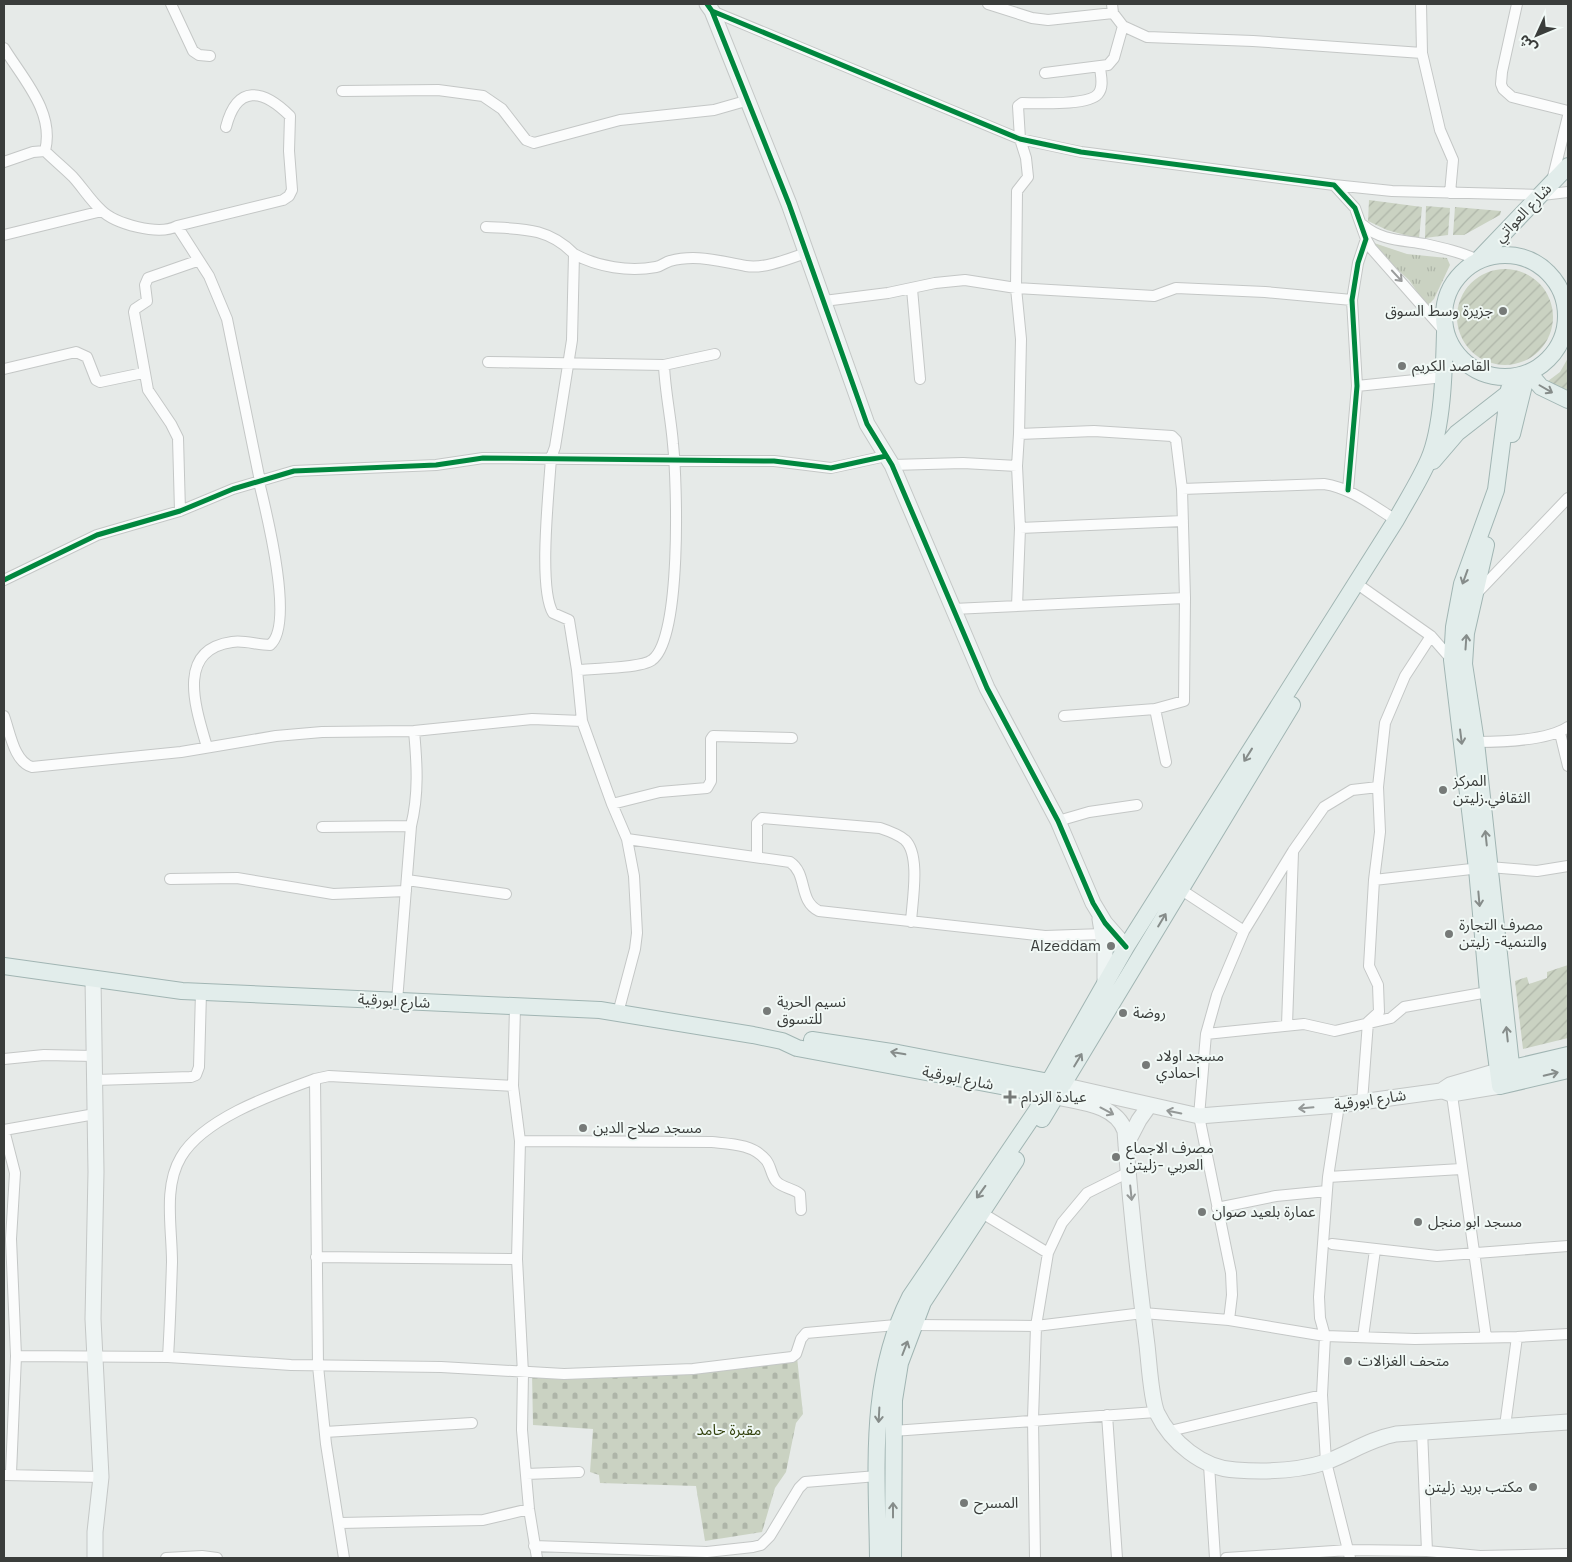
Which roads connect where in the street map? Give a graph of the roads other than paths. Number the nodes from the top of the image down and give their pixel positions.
1 (171, 4) edge
2 (988, 4) edge
3 (1421, 4) edge
4 (1517, 4) edge
5 (709, 7) edge
6 (1112, 9) edge
7 (1123, 26) junction
8 (4, 48) edge
9 (1422, 53) junction
10 (210, 56) dead end
11 (1100, 68) junction
12 (1045, 73) dead end
13 (342, 91) dead end
14 (749, 100) junction
15 (1568, 111) edge
16 (1568, 116) edge
17 (226, 127) dead end
18 (1020, 139) junction
19 (45, 151) junction
20 (4, 162) edge
21 (1568, 166) edge
22 (1334, 185) junction
23 (1547, 189) junction
24 (1568, 192) edge
25 (1450, 193) junction
26 (102, 211) junction
27 (1363, 225) junction
28 (177, 226) junction
29 (486, 227) dead end
30 (4, 235) edge
31 (1366, 239) junction
32 (806, 253) junction
33 (574, 254) junction
34 (1478, 260) junction
35 (197, 261) junction
36 (1016, 288) junction
37 (912, 289) junction
38 (1352, 300) junction
39 (824, 301) junction
40 (1567, 316) edge
41 (1445, 332) junction
42 (715, 354) dead end
43 (488, 362) dead end
44 (568, 364) junction
45 (664, 365) junction
46 (4, 369) edge
47 (143, 373) junction
48 (1523, 375) junction
49 (1444, 377) junction
50 (920, 379) dead end
51 (1356, 386) junction
52 (1508, 395) junction
53 (1568, 400) edge
54 (1019, 434) junction
55 (551, 458) junction
56 (673, 459) junction
57 (889, 460) junction
58 (1017, 466) junction
59 (260, 481) junction
60 (1182, 489) junction
61 (1348, 490) junction
62 (1567, 504) edge
63 (180, 511) junction
64 (1396, 520) junction
65 (1183, 521) junction
66 (1020, 528) junction
67 (4, 580) edge
68 (1363, 588) junction
69 (1474, 595) junction
70 (1186, 598) junction
71 (1017, 606) junction
72 (953, 609) junction
73 (1431, 636) junction
74 (1452, 660) junction
75 (577, 670) junction
76 (1155, 709) junction
77 (4, 716) edge
78 (1064, 716) dead end
79 (582, 721) junction
80 (1564, 730) edge
81 (414, 731) junction
82 (792, 738) dead end
83 (1476, 742) junction
84 (207, 747) junction
85 (1166, 762) dead end
86 (1568, 766) edge
87 (1378, 787) junction
88 (612, 804) junction
89 (1137, 805) dead end
90 (1058, 821) junction
91 (322, 826) dead end
92 (411, 826) junction
93 (627, 839) junction
94 (1293, 851) junction
95 (757, 856) junction
96 (1568, 866) edge
97 (1483, 868) junction
98 (170, 879) dead end
99 (1374, 880) junction
100 (406, 886) junction
101 (1180, 889) junction
102 (506, 894) dead end
103 (1098, 913) junction
104 (911, 922) junction
105 (1244, 931) junction
106 (1103, 934) junction
107 (1126, 947) junction
108 (1140, 957) junction
109 (4, 966) edge
110 (93, 979) junction
111 (1105, 982) junction
112 (202, 992) junction
113 (1488, 992) junction
114 (397, 1001) junction
115 (515, 1006) junction
116 (618, 1013) junction
117 (1368, 1022) junction
118 (1287, 1025) junction
119 (1206, 1034) junction
120 (1568, 1055) edge
121 (94, 1056) junction
122 (4, 1059) edge
123 (1568, 1070) edge
124 (1506, 1077) junction
125 (315, 1079) junction
126 (95, 1080) junction
127 (513, 1086) junction
128 (1053, 1090) junction
129 (1448, 1090) junction
130 (1362, 1102) junction
131 (1339, 1105) junction
132 (1150, 1106) junction
133 (95, 1114) junction
134 (1199, 1116) junction
135 (4, 1130) edge
136 (520, 1141) junction
137 (1126, 1145) junction
138 (1461, 1169) junction
139 (1129, 1172) junction
140 (1328, 1177) junction
141 (1327, 1191) junction
142 (1217, 1208) junction
143 (801, 1210) dead end
144 (982, 1213) junction
145 (8, 1239) edge
146 (1332, 1244) dead end
147 (1568, 1246) edge
148 (1375, 1250) junction
149 (1474, 1252) junction
150 (1048, 1253) junction
151 (316, 1257) junction
152 (517, 1259) junction
153 (1143, 1313) junction
154 (1229, 1320) junction
155 (896, 1325) junction
156 (914, 1325) junction
157 (1036, 1326) junction
158 (1568, 1334) edge
159 (1325, 1336) junction
160 (1363, 1337) junction
161 (1486, 1337) junction
162 (1516, 1337) junction
163 (16, 1356) junction
164 (94, 1356) junction
165 (168, 1357) junction
166 (318, 1366) junction
167 (523, 1372) junction
168 (1322, 1395) junction
169 (1156, 1412) junction
170 (1106, 1415) junction
171 (9, 1418) edge
172 (1033, 1419) junction
173 (1568, 1422) edge
174 (472, 1423) dead end
175 (1505, 1426) junction
176 (1422, 1430) junction
177 (893, 1431) junction
178 (1170, 1431) junction
179 (325, 1432) junction
180 (1326, 1462) junction
181 (1210, 1465) junction
182 (579, 1472) dead end
183 (7, 1474) edge
184 (526, 1474) junction
185 (877, 1476) junction
186 (101, 1477) junction
187 (529, 1509) junction
188 (340, 1523) junction
189 (534, 1546) junction
190 (1427, 1551) junction
191 (1350, 1554) edge
192 (1568, 1554) edge
193 (1480, 1557) edge
194 (95, 1558) edge
195 (166, 1558) edge
196 (217, 1558) edge
197 (344, 1558) edge
198 (537, 1558) edge
199 (878, 1558) edge
200 (893, 1558) edge
201 (1035, 1558) edge
202 (1117, 1558) edge
203 (1215, 1558) edge
204 (1226, 1558) edge

1 - 10 street
2 - 6 street
3 - 9 street
4 - 15 street
5 - 14 street
5 - 18 street
6 - 7 street
7 - 9 street
7 - 11 street
8 - 19 street
9 - 25 street
11 - 12 street
11 - 18 street
13 - 14 street
14 - 32 street
16 - 23 street
17 - 28 street
18 - 22 street
18 - 36 street
19 - 20 street
19 - 26 street
21 - 23 main road, شارع العواتي
22 - 25 street
22 - 27 street
23 - 24 street
23 - 25 street
23 - 34 main road, شارع العواتي
26 - 28 street
26 - 30 street
27 - 31 street
27 - 34 street
28 - 35 street
29 - 33 street
31 - 38 street
31 -> 41 street
32 - 33 street
32 - 39 street
33 - 44 street
34 - 40 main road
34 - 41 main road
35 - 47 street
35 - 59 street
36 - 37 street
36 - 38 street
36 - 54 street
37 - 39 street
37 - 50 street
38 - 51 street
39 - 57 street
40 - 48 main road
41 - 48 main road
41 - 49 main road
42 - 45 street
43 - 44 street
44 - 45 street
44 - 55 street
45 - 56 street
46 - 47 street
47 - 63 street
48 - 52 main road
48 -> 53 main road
48 - 69 main road
49 - 51 street
49 - 64 main road
51 - 61 street
52 - 68 main road
52 -> 74 main road
54 - 58 street
54 - 60 street
55 - 56 street
55 - 59 street
55 - 75 street
56 - 57 street
56 - 75 street
57 - 58 street
57 - 72 street
58 - 66 street
59 - 63 street
59 - 84 street
60 - 61 street
60 - 65 street
61 - 64 street
62 - 69 street
63 - 67 street
64 -> 107 main road
65 - 66 street
65 - 70 street
66 - 71 street
68 - 73 street
68 - 101 main road
83 -> 69 main road
70 - 71 street
70 - 76 street
71 - 72 street
72 - 90 street
73 - 74 street
73 - 87 street
74 -> 97 main road
75 - 79 street
76 - 78 street
76 - 85 street
77 - 84 street
79 - 81 street
79 - 88 street
80 - 83 street
80 - 86 street
81 - 84 street
81 - 92 street
82 - 88 street
97 -> 83 main road
87 - 94 street
87 - 99 street
88 - 93 street
89 - 90 street
90 - 103 street
91 - 92 street
92 - 100 street
93 - 95 street
93 - 116 street
94 - 105 street
94 - 118 street
95 - 104 street
95 - 104 street
96 - 97 street
97 - 99 street
97 -> 113 main road
124 -> 97 main road
98 - 100 street
99 - 117 street
100 - 102 street
100 - 114 street
101 - 105 street
108 -> 101 main road
103 - 106 street
103 - 107 street
104 - 106 street
105 - 119 street
106 - 111 street
107 - 108 main road
107 - 111 main road
128 -> 108 main road
109 - 110 main road, شارع ابورقية
110 - 112 main road, شارع ابورقية
110 - 121 street
111 - 128 main road
112 - 114 main road, شارع ابورقية
112 - 126 street
113 - 117 street
113 - 124 main road
114 - 115 main road, شارع ابورقية
115 - 116 main road, شارع ابورقية
115 - 127 street
116 - 128 main road, شارع ابورقية
117 - 118 street
117 - 130 street
118 - 119 street
119 - 134 street
120 - 124 main road
121 - 122 street
121 - 126 street
124 -> 123 main road
124 - 129 street, شارع ابورقية
125 - 127 street
125 - 151 street
125 - 165 street
126 - 133 street
127 - 136 street
128 - 132 street, شارع ابورقية
128 -> 137 street, شارع ابورقية
128 - 144 main road
128 -> 155 main road
129 - 130 street, شارع ابورقية
129 - 138 street
130 - 131 street, شارع ابورقية
131 -> 134 street, شارع ابورقية
131 - 140 street
134 -> 132 street, شارع ابورقية
132 - 137 street
133 - 135 street
133 - 164 street
134 - 142 street
135 - 145 street
136 - 143 street
136 - 152 street
137 - 139 street, شارع ابورقية
138 - 140 street
138 - 149 street
139 - 150 street
139 -> 153 street, شارع ابورقية
140 - 141 street
141 - 142 street
141 - 159 street
142 - 154 street
144 - 150 street
144 - 156 main road
145 - 163 street
146 - 148 street
147 - 149 street
148 - 149 street
148 - 160 street
149 - 161 street
150 - 157 street
151 - 152 street
151 - 166 street
152 - 167 street
153 - 154 street
153 - 157 street
153 - 169 street, شارع ابورقية
154 - 159 street
155 - 167 street
155 -> 185 main road
156 - 157 street
177 -> 156 main road
157 - 172 street
158 - 162 street
159 - 160 street
159 - 168 street
160 - 161 street
161 - 162 street
162 - 175 street
163 - 164 street
163 - 171 street
164 - 165 street
164 - 186 street
165 - 166 street
166 - 167 street
166 - 179 street
167 - 184 street
168 - 178 street
168 - 180 street
169 - 170 street
169 - 178 street
170 - 172 street
170 - 202 street
171 - 183 street
172 - 177 street
172 - 201 street
173 - 175 street
174 - 179 street
175 - 176 street
176 - 180 street
176 - 190 street
200 -> 177 main road
178 - 181 street
179 - 188 street
180 - 181 street
180 - 191 street
181 - 203 street
182 - 184 street
183 - 186 street
184 - 187 street
185 - 189 street
185 - 199 main road
186 - 194 street
187 - 188 street
187 - 189 street
188 - 197 street
189 - 198 street
190 - 191 street
190 - 193 street
191 - 204 street
192 - 193 street
195 - 196 street

